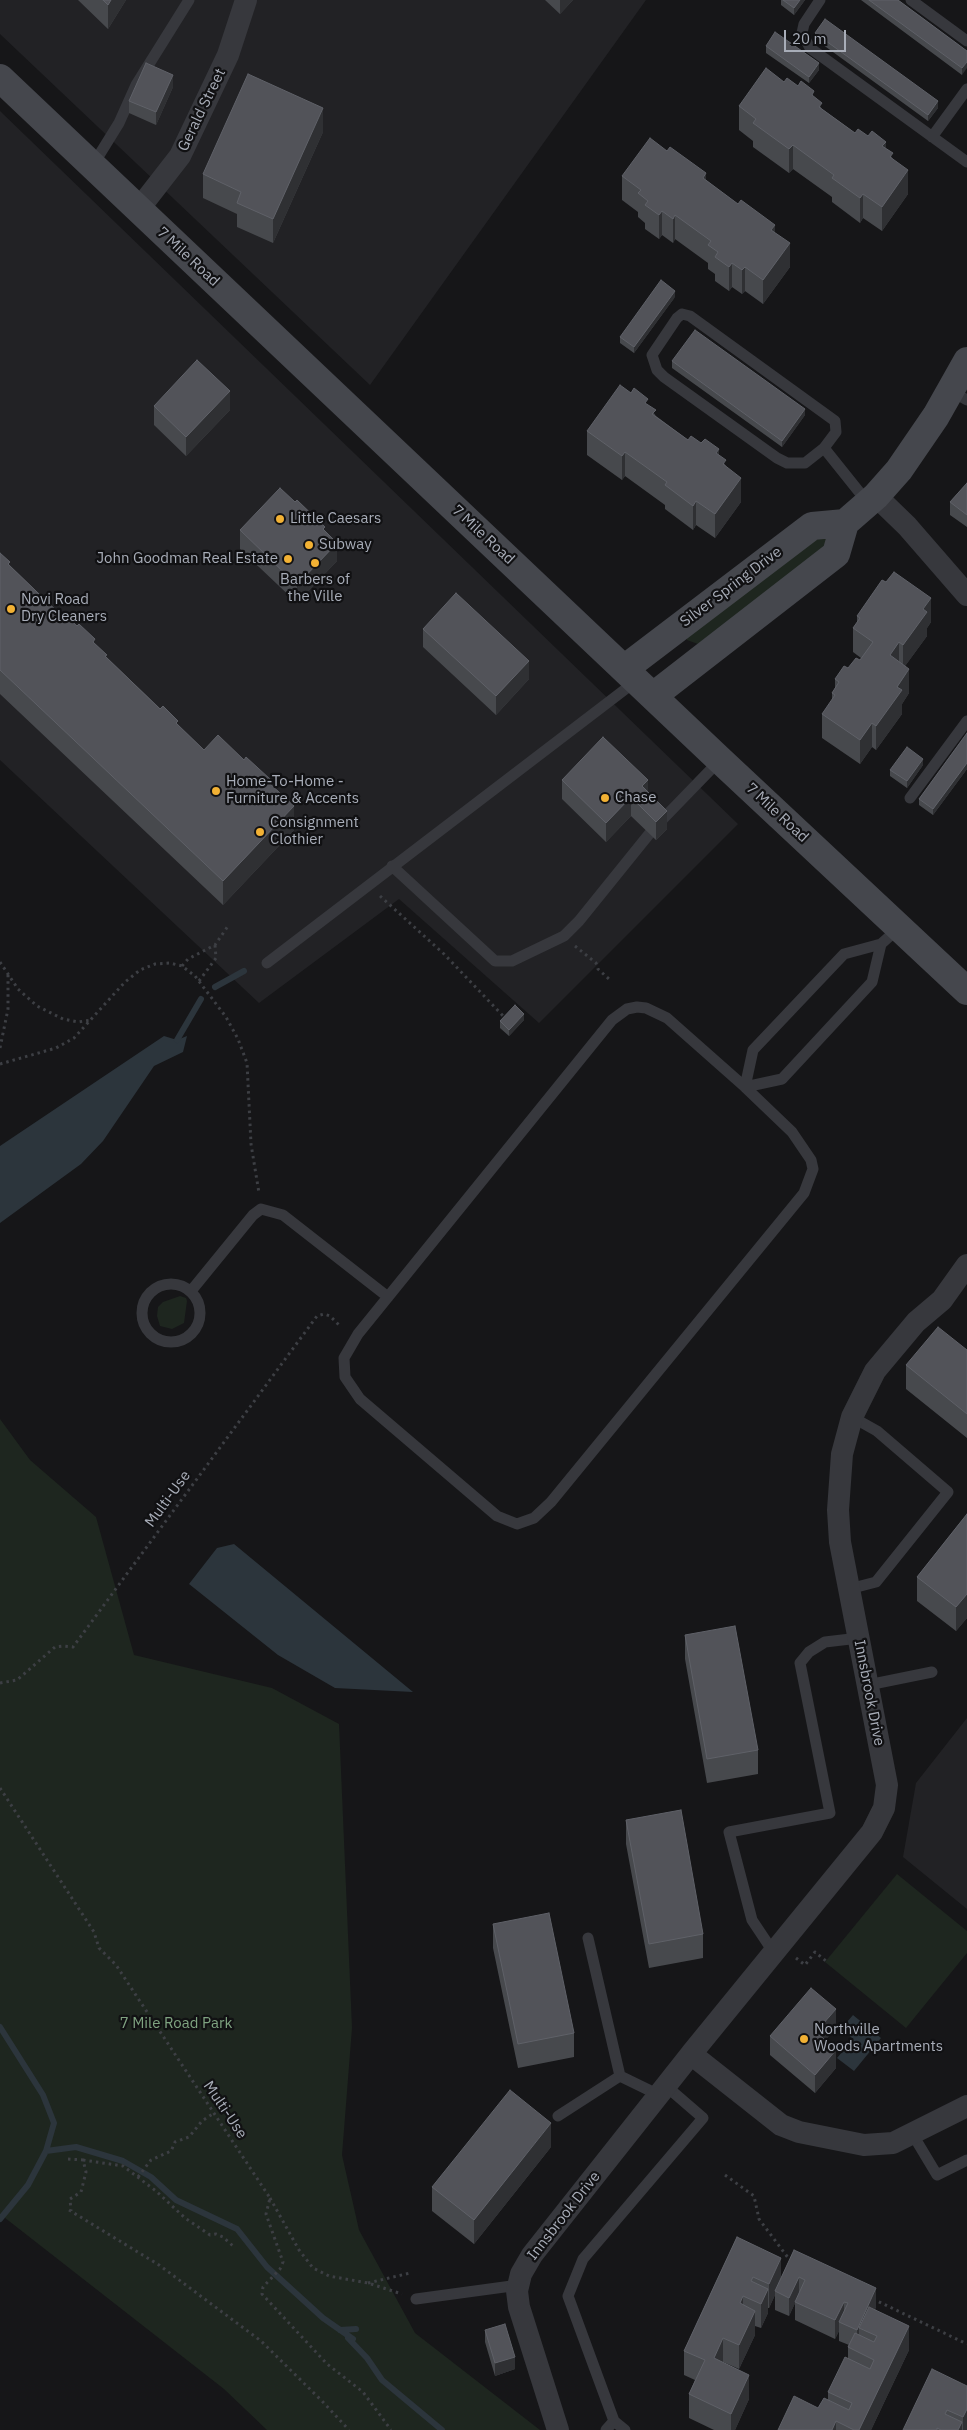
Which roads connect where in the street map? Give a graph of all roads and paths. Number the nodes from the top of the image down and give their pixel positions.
1 (189, 0) edge
2 (246, 0) edge
3 (820, 0) edge
4 (910, 0) edge
5 (967, 41) edge
6 (0, 78) edge
7 (967, 89) edge
8 (932, 137) junction
9 (967, 162) edge
10 (92, 166) junction
11 (138, 210) junction
12 (967, 361) edge
13 (959, 396) edge
14 (824, 448) junction
15 (872, 500) junction
16 (845, 523) junction
17 (967, 595) edge
18 (638, 682) junction
19 (967, 722) edge
20 (720, 760) junction
21 (910, 798) dead end
22 (660, 822) edge
23 (650, 833) edge
24 (392, 866) junction
25 (368, 886) junction
26 (228, 926) dead end
27 (564, 936) junction
28 (891, 936) junction
29 (215, 946) junction
30 (0, 962) edge
31 (268, 963) dead end
32 (182, 966) junction
33 (8, 975) junction
34 (610, 980) dead end
35 (199, 981) junction
36 (967, 991) edge
37 (91, 1020) junction
38 (507, 1020) edge
39 (0, 1048) edge
40 (0, 1064) edge
41 (745, 1087) junction
42 (261, 1209) junction
43 (967, 1264) edge
44 (967, 1290) edge
45 (191, 1291) junction
46 (388, 1297) junction
47 (942, 1300) junction
48 (339, 1325) dead end
49 (852, 1416) junction
50 (849, 1589) junction
51 (859, 1638) junction
52 (932, 1672) dead end
53 (0, 1684) edge
54 (868, 1685) junction
55 (0, 1788) edge
56 (588, 1938) dead end
57 (777, 1949) junction
58 (826, 1961) dead end
59 (691, 2054) junction
60 (620, 2076) junction
61 (663, 2090) junction
62 (967, 2106) edge
63 (214, 2113) junction
64 (558, 2116) dead end
65 (913, 2135) junction
66 (68, 2159) dead end
67 (83, 2160) junction
68 (967, 2160) edge
69 (725, 2175) dead end
70 (138, 2177) junction
71 (270, 2198) junction
72 (233, 2246) dead end
73 (798, 2263) edge
74 (410, 2273) dead end
75 (368, 2283) junction
76 (519, 2285) junction
77 (869, 2297) edge
78 (416, 2299) joint
79 (967, 2344) edge
80 (610, 2426) edge
81 (349, 2430) edge
82 (391, 2430) edge
83 (558, 2430) edge
84 (625, 2430) edge

1 - 10 lane
2 - 11 street, Gerald Street
3 - 8 lane
4 - 5 lane
6 - 10 street, 7 Mile Road
7 - 8 lane
8 - 9 lane
10 - 11 street, 7 Mile Road
11 - 18 street, 7 Mile Road
12 - 13 street
13 - 15 street
14 - 14 lane
14 - 15 lane
15 - 16 street
15 - 17 street
16 - 18 street, Silver Spring Drive
16 - 18 street
18 - 20 street, 7 Mile Road
18 - 24 lane
19 - 21 lane
20 - 22 lane
20 - 28 street, 7 Mile Road
23 - 27 lane
24 - 25 lane
24 - 27 lane
25 - 31 lane
25 - 38 path
26 - 29 path
27 - 34 path
28 - 36 street, 7 Mile Road
28 - 41 lane
28 - 41 lane
29 - 32 path
29 - 35 path
30 - 33 path
32 - 35 path
32 - 37 path
33 - 37 path
33 - 39 path
35 - 42 path
37 - 40 path
41 - 46 lane
41 - 46 lane
42 - 45 lane
42 - 46 lane
43 - 47 street, Innsbrook Drive
44 - 47 street, Innsbrook Drive
45 - 45 lane
47 - 49 street, Innsbrook Drive
48 - 53 path, Multi-Use
49 - 50 street, Innsbrook Drive
49 - 50 lane
50 - 51 street, Innsbrook Drive
51 - 54 street, Innsbrook Drive
51 - 57 lane
52 - 54 lane
54 - 57 street, Innsbrook Drive
55 - 63 path, Multi-Use
56 - 60 lane
57 - 58 path
57 - 59 street, Innsbrook Drive
59 - 61 street, Innsbrook Drive
59 - 65 street
60 - 61 lane
60 - 64 lane
61 - 76 street, Innsbrook Drive
61 - 80 lane
62 - 65 street
63 - 70 path
63 - 71 path, Multi-Use
65 - 68 lane
66 - 67 path
67 - 70 path
67 - 81 path
69 - 73 path
70 - 72 path
71 - 75 path, Multi-Use
71 - 82 path
74 - 75 path
75 - 78 path, Multi-Use
76 - 78 lane
76 - 83 street, Innsbrook Drive
77 - 79 path
80 - 84 lane

